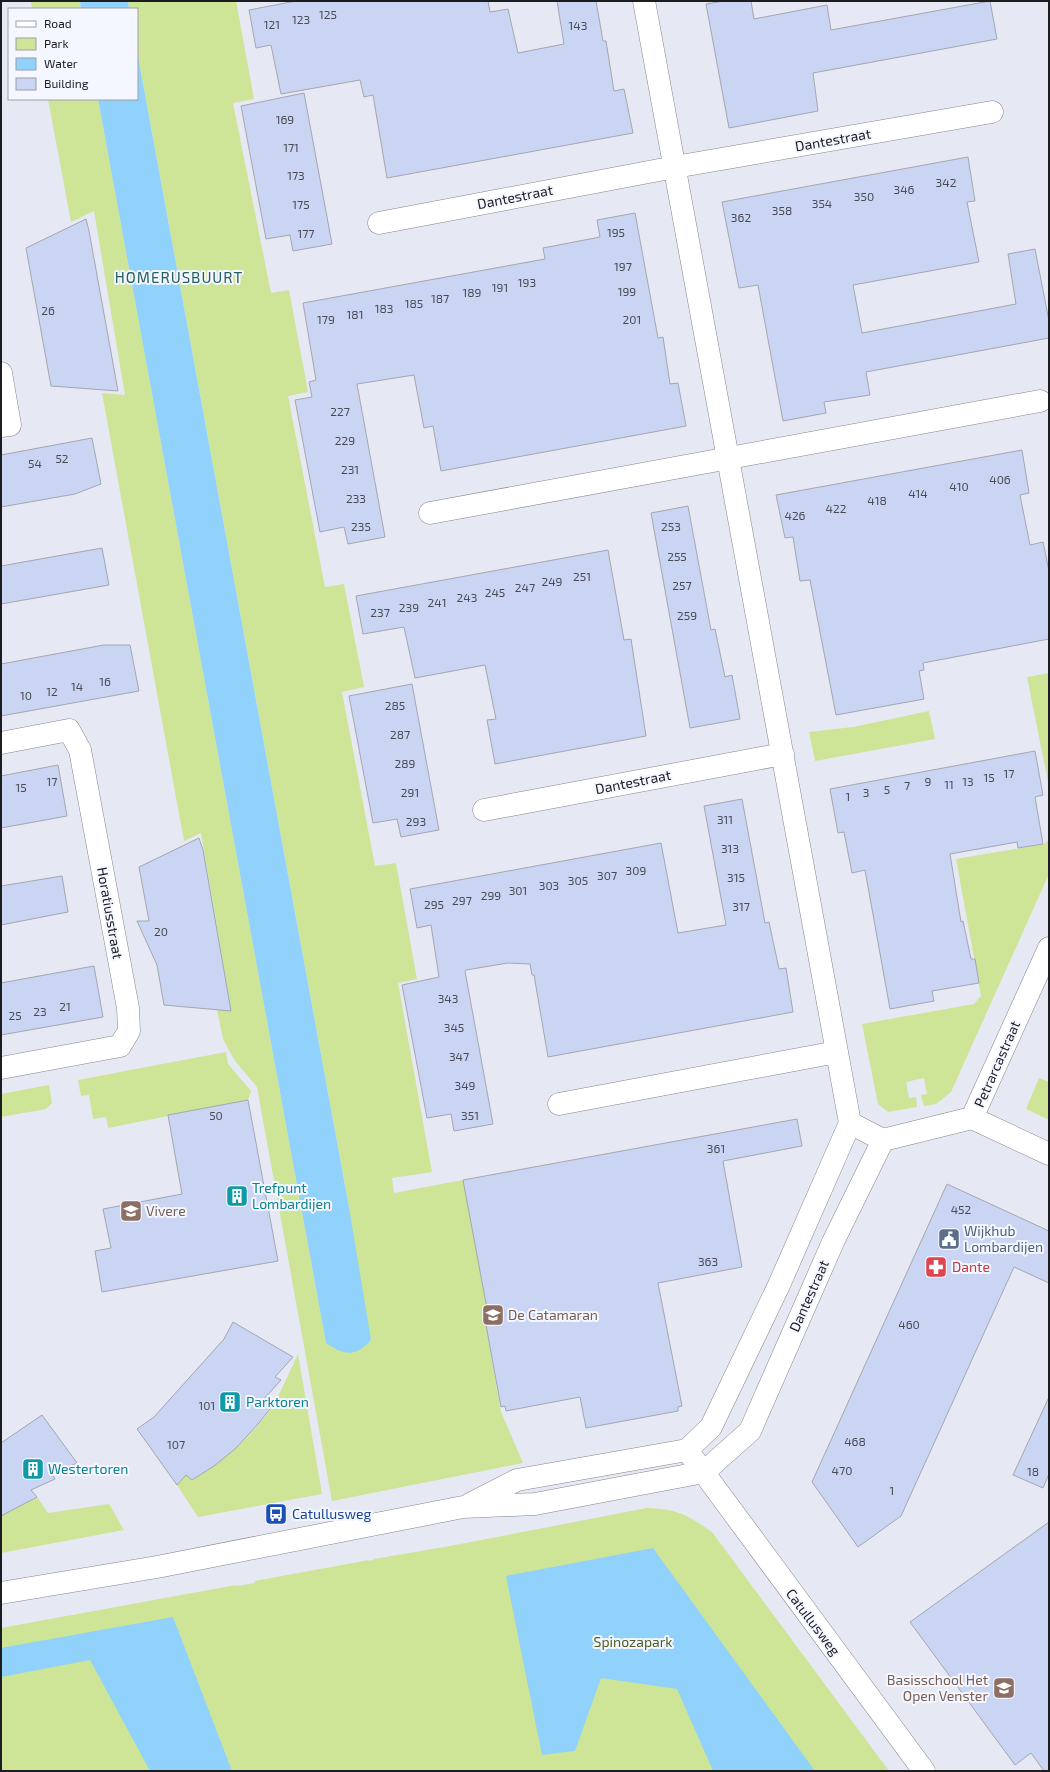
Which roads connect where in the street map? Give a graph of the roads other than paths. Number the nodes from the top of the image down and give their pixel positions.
1 (644, 1) edge
2 (992, 112) dead end
3 (675, 167) junction
4 (379, 222) dead end
5 (1, 373) edge
6 (1040, 401) dead end
7 (1, 426) edge
8 (728, 458) junction
9 (430, 513) dead end
10 (1, 743) edge
11 (783, 754) junction
12 (484, 810) dead end
13 (1049, 948) edge
14 (837, 1052) junction
15 (1, 1068) edge
16 (559, 1104) dead end
17 (972, 1118) junction
18 (850, 1123) junction
19 (883, 1140) junction
20 (1049, 1154) edge
21 (687, 1450) junction
22 (704, 1472) junction
23 (463, 1507) junction
24 (1, 1594) edge
25 (924, 1771) edge

1 - 3 street
2 - 3 street, Dantestraat
3 - 4 street, Dantestraat
3 - 8 street
5 - 7 street
6 - 8 street
8 - 9 street
8 - 11 street
10 - 15 street, Horatiusstraat
11 - 12 street, Dantestraat
11 - 14 street
13 - 17 street, Petrarcastraat
14 - 16 street
14 - 18 street
17 - 19 street, Petrarcastraat
17 - 20 street
18 - 19 street
18 - 21 street
19 - 22 street, Dantestraat
21 - 22 street, Catullusweg
21 - 23 street
22 - 23 street
22 - 25 street, Catullusweg
23 - 24 street

